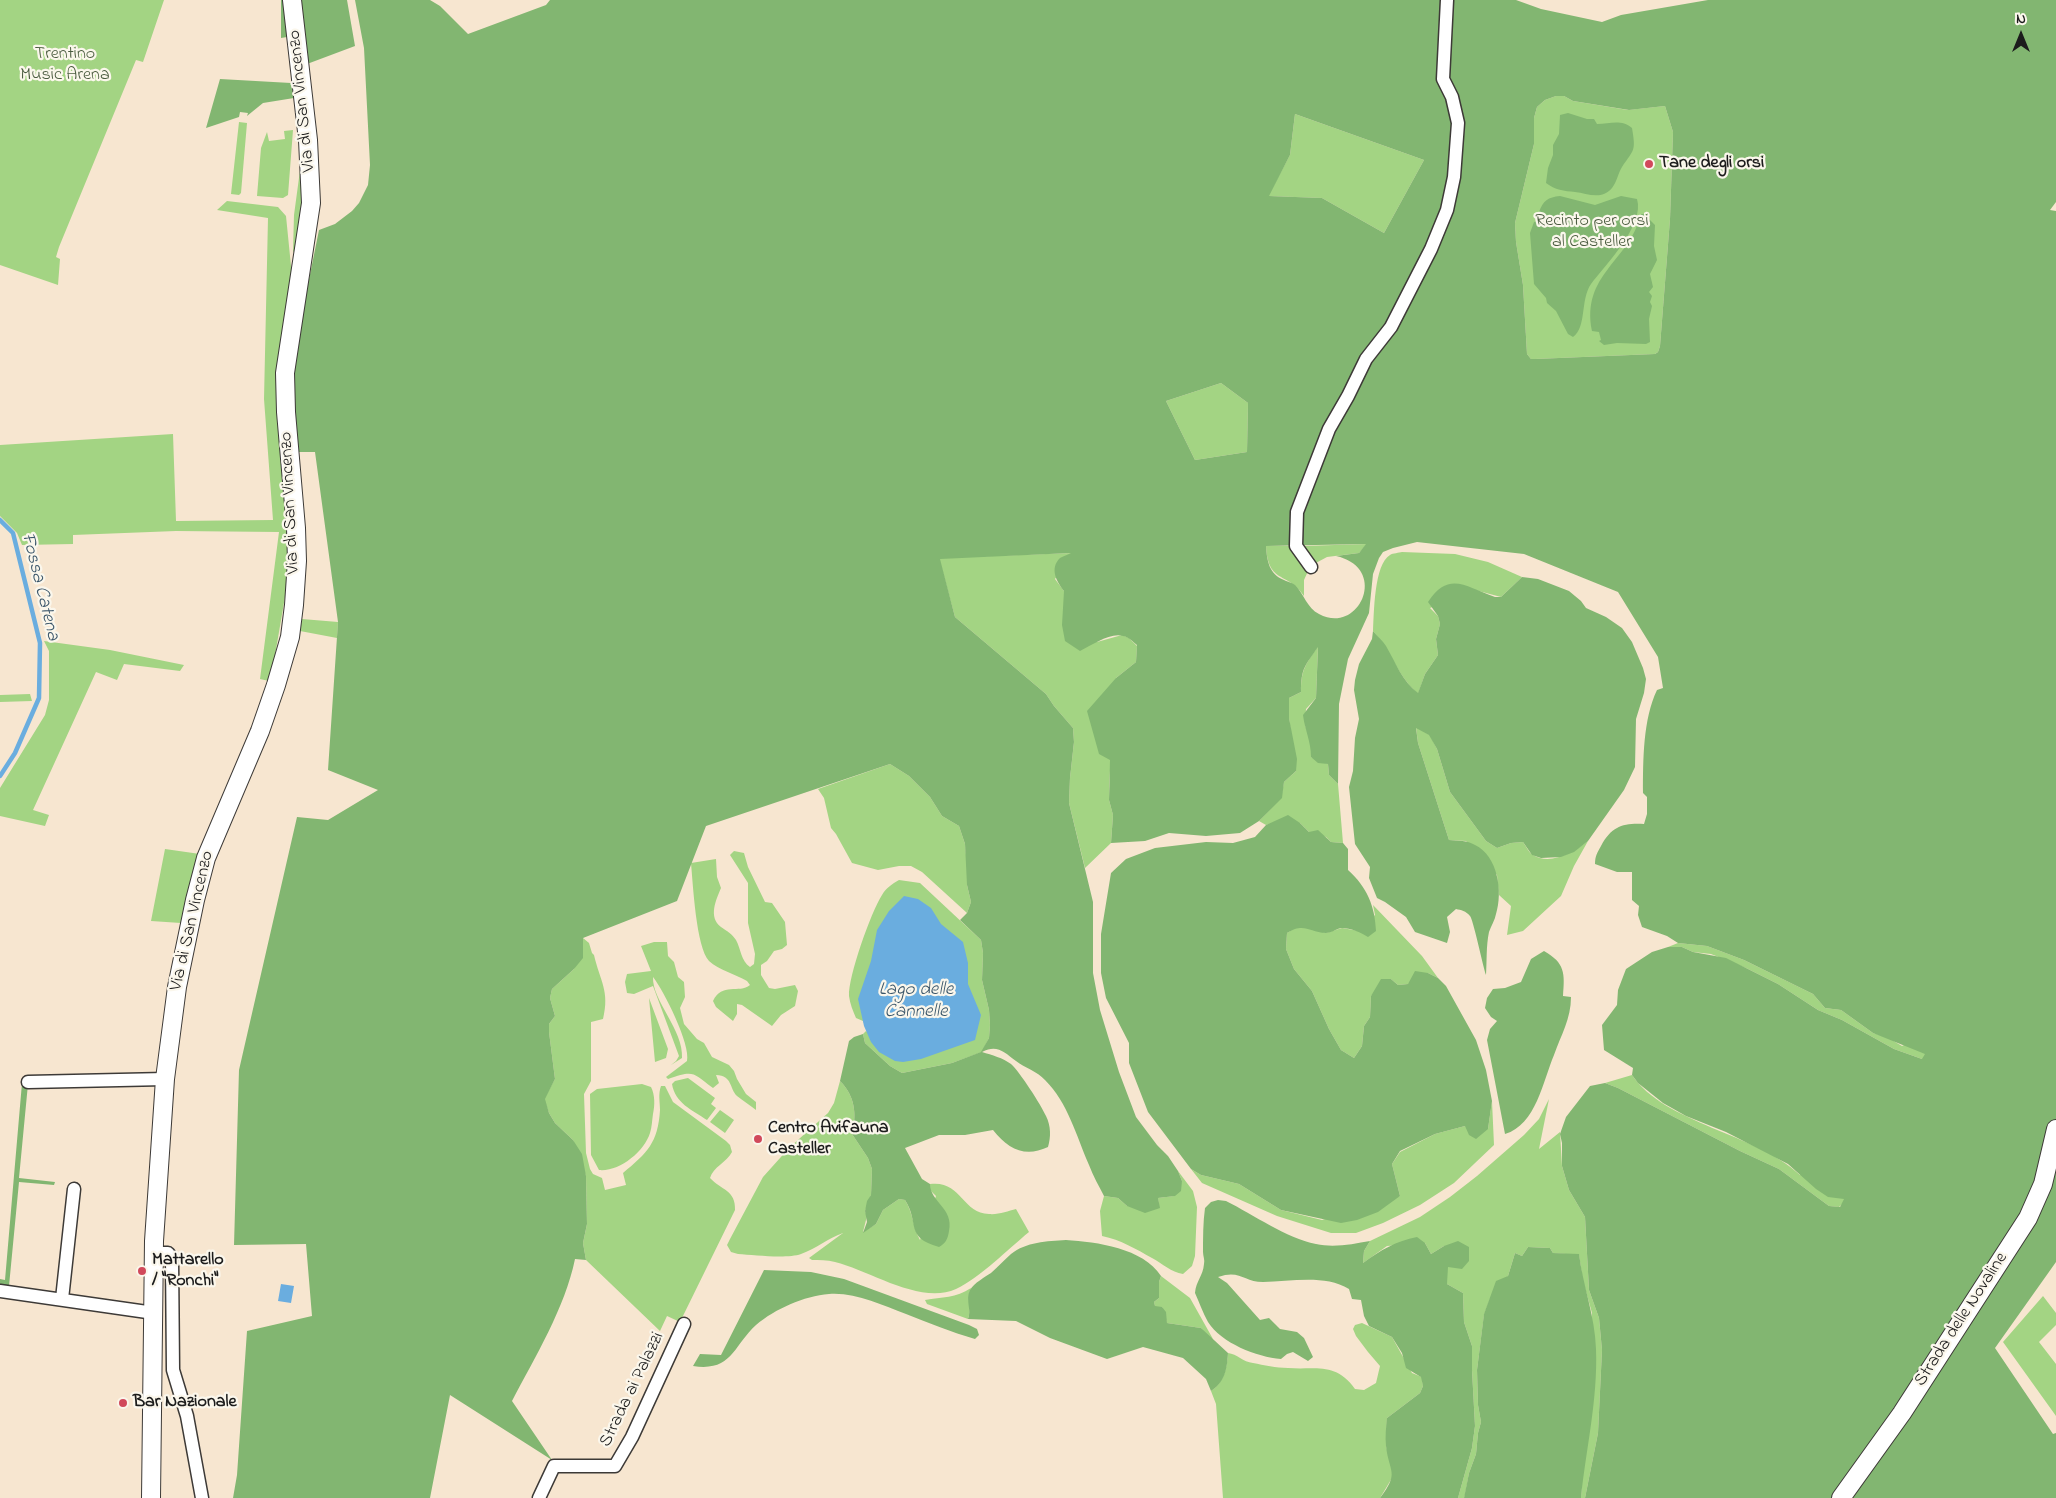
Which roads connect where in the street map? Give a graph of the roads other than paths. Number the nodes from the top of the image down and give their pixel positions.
1 (292, 0) edge
2 (1447, 0) edge
3 (1311, 567) dead end
4 (165, 1079) junction
5 (28, 1082) dead end
6 (2056, 1129) edge
7 (74, 1189) dead end
8 (153, 1253) junction
9 (153, 1276) junction
10 (171, 1277) junction
11 (0, 1291) edge
12 (62, 1299) junction
13 (154, 1313) junction
14 (684, 1324) dead end
15 (151, 1498) edge
16 (202, 1498) edge
17 (540, 1498) edge
18 (1841, 1498) edge

1 - 4 main road, Via di San Vincenzo
2 - 3 street
4 - 5 street
4 - 8 main road, Via di San Vincenzo
6 - 18 main road, Strada delle Novaline
7 - 12 street
8 - 9 main road, Via di San Vincenzo
8 - 10 street
9 - 10 street
9 - 13 main road, Via di San Vincenzo
10 - 16 street
11 - 12 street
12 - 13 street
13 - 15 main road, Via di San Vincenzo
14 - 17 street, Strada ai Palazzi

